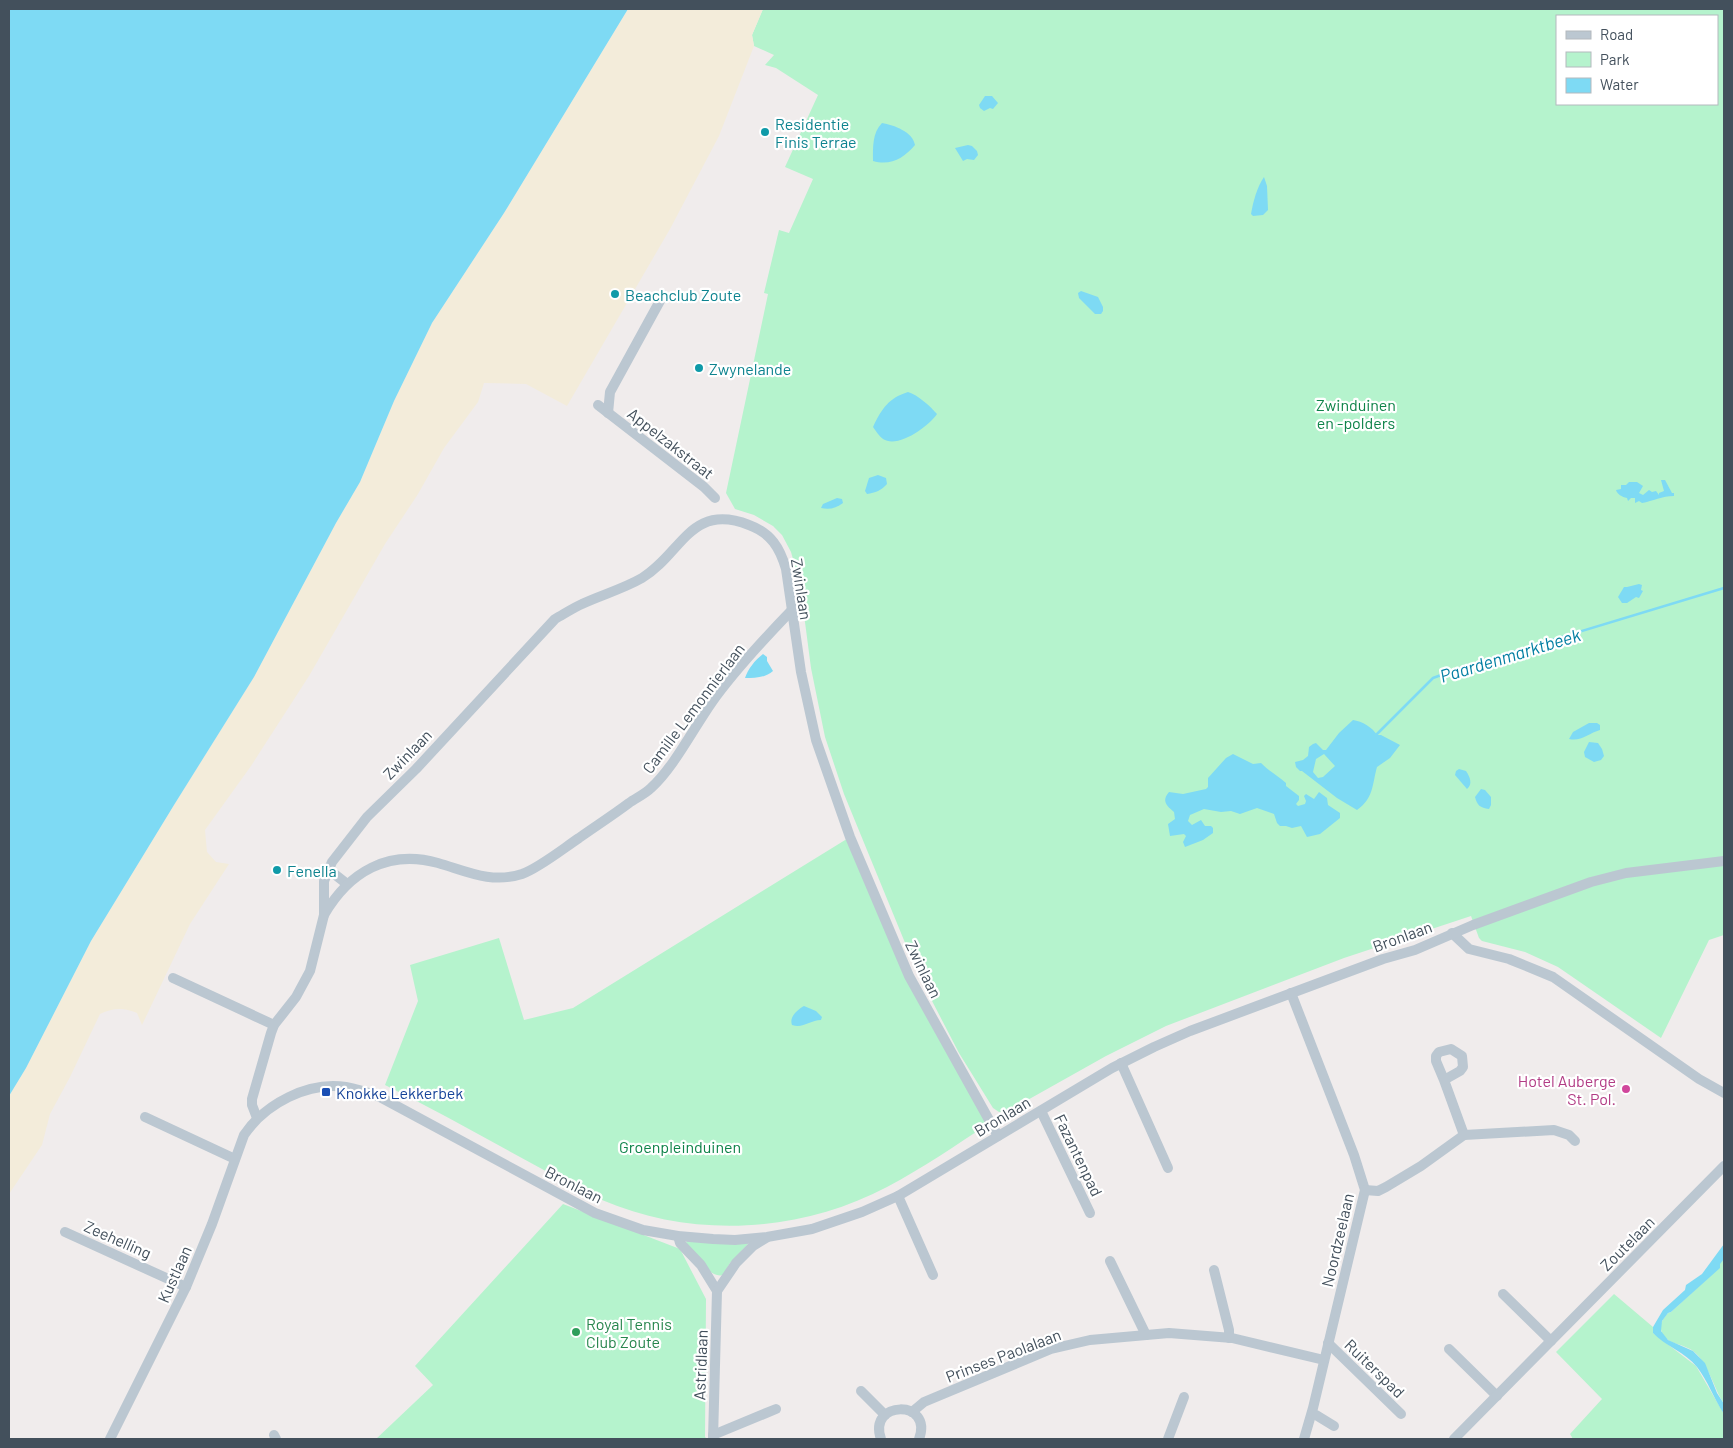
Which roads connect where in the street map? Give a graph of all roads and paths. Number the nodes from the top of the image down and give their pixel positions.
1 (661, 299) dead end
2 (598, 406) dead end
3 (608, 413) junction
4 (715, 498) dead end
5 (791, 611) junction
6 (1724, 861) edge
7 (328, 869) junction
8 (347, 884) junction
9 (324, 915) junction
10 (1452, 933) junction
11 (173, 978) dead end
12 (1291, 992) junction
13 (274, 1025) junction
14 (1121, 1063) junction
15 (1444, 1080) dead end
16 (1724, 1090) edge
17 (1040, 1111) junction
18 (146, 1117) dead end
19 (257, 1118) junction
20 (1464, 1135) junction
21 (998, 1136) junction
22 (1575, 1140) dead end
23 (235, 1159) junction
24 (1168, 1168) dead end
25 (1723, 1168) edge
26 (1365, 1190) junction
27 (898, 1196) junction
28 (1090, 1213) dead end
29 (65, 1232) dead end
30 (678, 1236) junction
31 (767, 1237) junction
32 (1110, 1261) dead end
33 (1214, 1270) dead end
34 (933, 1276) dead end
35 (186, 1286) junction
36 (717, 1291) junction
37 (1503, 1294) dead end
38 (1146, 1335) junction
39 (1229, 1338) junction
40 (1551, 1341) junction
41 (1328, 1343) junction
42 (1449, 1349) dead end
43 (1324, 1360) junction
44 (860, 1391) dead end
45 (1497, 1396) junction
46 (1184, 1397) dead end
47 (776, 1409) dead end
48 (912, 1412) junction
49 (1312, 1414) junction
50 (1401, 1414) dead end
51 (885, 1415) junction
52 (1334, 1426) dead end
53 (713, 1437) edge
54 (110, 1439) edge
55 (881, 1439) edge
56 (921, 1439) edge
57 (1168, 1439) edge
58 (1304, 1439) edge
59 (1454, 1439) edge

1 - 3 street, Appelzakstraat
2 - 3 street, Appelzakstraat
3 - 4 street, Appelzakstraat
5 - 7 street, Zwinlaan
5 - 8 street, Camille Lemonnierlaan
5 - 21 street, Zwinlaan
6 - 10 street
7 - 8 street
7 - 9 street, Zwinlaan
8 - 9 street, Camille Lemonnierlaan
9 - 13 street, Zwinlaan
10 - 12 street, Bronlaan
10 - 16 street, Bronlaan
11 - 13 street
12 - 14 street, Bronlaan
12 - 26 street, Noordzeelaan
13 - 19 street, Zwinlaan
14 - 17 street, Bronlaan
14 - 24 street
15 - 20 street
17 - 21 street, Bronlaan
17 - 28 street, Fazantenpad
18 - 23 street
19 - 23 street, Kustlaan
19 - 30 street, Bronlaan
20 - 22 street
20 - 26 street
21 - 27 street, Bronlaan
23 - 35 street, Kustlaan
25 - 40 street, Zoutelaan
26 - 41 street, Noordzeelaan
27 - 31 street, Bronlaan
27 - 34 street
29 - 35 street, Zeehelling
30 - 31 street, Bronlaan
30 - 36 street
31 - 36 street
32 - 38 street
33 - 39 street
35 - 54 street, Kustlaan
36 - 53 street, Astridlaan
37 - 40 street
38 - 39 street, Prinses Paolalaan
38 - 48 street, Prinses Paolalaan
39 - 43 street, Prinses Paolalaan
40 - 45 street, Zoutelaan
41 - 43 street, Noordzeelaan
41 - 50 street, Ruiterspad
42 - 45 street
43 - 49 street, Noordzeelaan
44 - 51 street
45 - 59 street, Zoutelaan
46 - 57 street
47 - 53 street
48 - 51 street
48 - 56 street
49 - 52 street
49 - 58 street, Noordzeelaan
51 - 55 street

